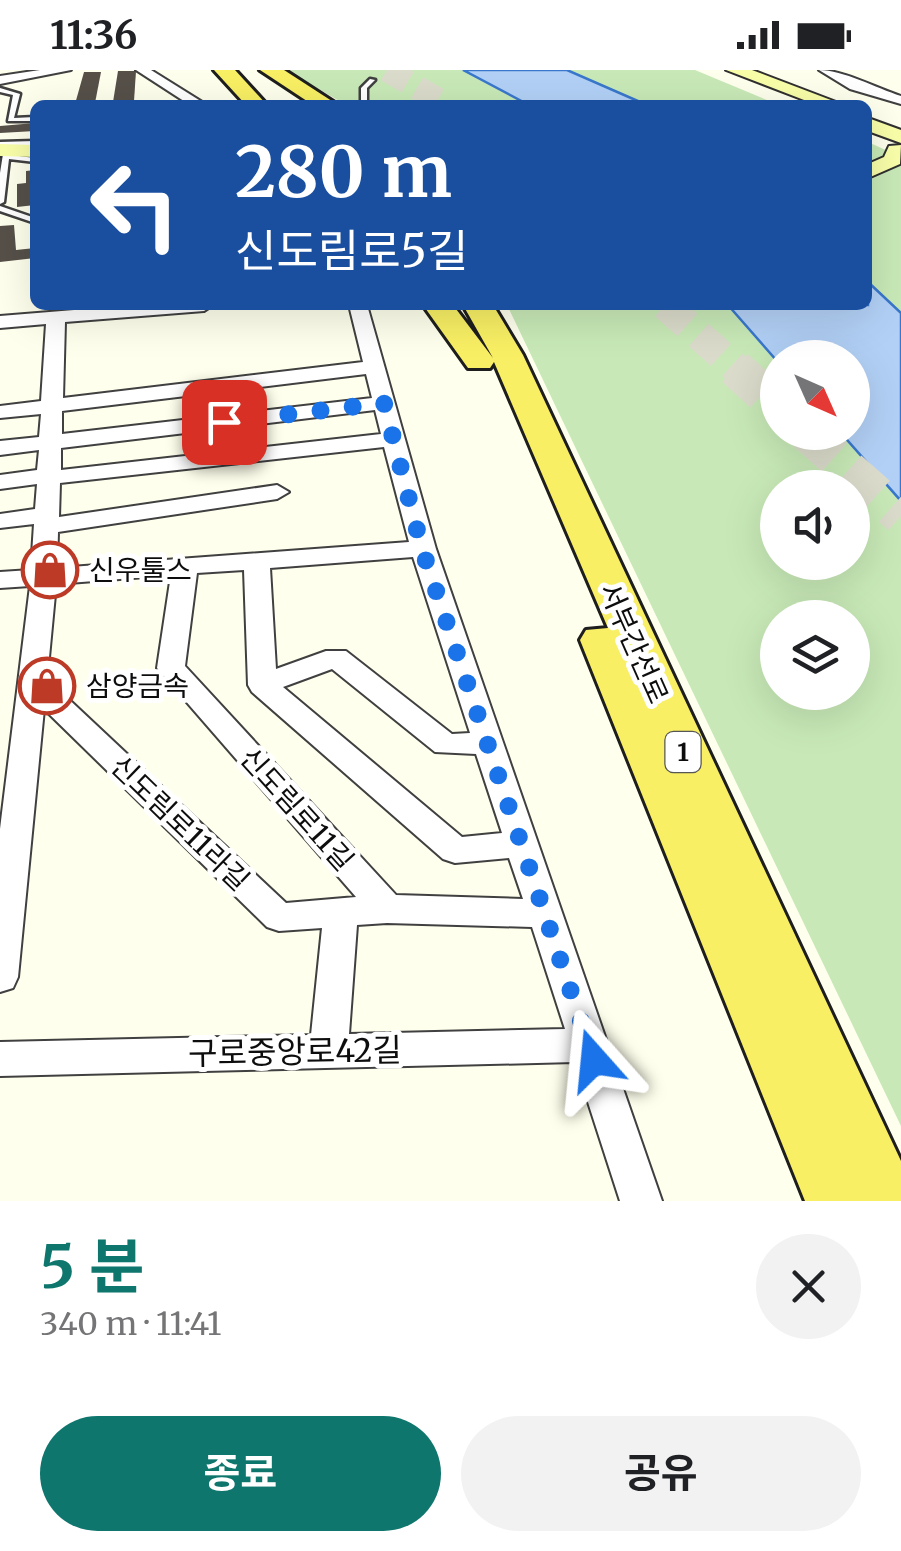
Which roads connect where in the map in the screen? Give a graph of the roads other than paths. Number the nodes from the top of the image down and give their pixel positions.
1 (65, 70) edge
2 (142, 70) edge
3 (224, 70) edge
4 (242, 70) edge
5 (258, 70) edge
6 (270, 70) edge
7 (826, 70) edge
8 (724, 72) edge
9 (0, 80) edge
10 (372, 80) dead end
11 (0, 90) edge
12 (192, 100) edge
13 (252, 100) edge
14 (283, 100) edge
15 (299, 100) edge
16 (320, 100) edge
17 (364, 100) edge
18 (777, 100) edge
19 (790, 100) edge
20 (804, 100) edge
21 (817, 100) edge
22 (901, 100) edge
23 (30, 119) edge
24 (872, 130) edge
25 (30, 144) edge
26 (899, 144) edge
27 (0, 147) edge
28 (30, 150) edge
29 (30, 159) edge
30 (872, 172) edge
31 (872, 174) edge
32 (901, 177) edge
33 (0, 205) edge
34 (30, 219) edge
35 (147, 310) edge
36 (359, 310) edge
37 (443, 310) edge
38 (458, 310) edge
39 (479, 310) edge
40 (496, 310) edge
41 (56, 318) junction
42 (0, 322) edge
43 (493, 358) junction
44 (374, 367) junction
45 (217, 386) junction
46 (384, 403) junction
47 (52, 406) junction
48 (0, 412) edge
49 (224, 422) junction
50 (394, 439) junction
51 (50, 443) junction
52 (0, 448) edge
53 (230, 458) junction
54 (49, 475) junction
55 (0, 482) edge
56 (277, 492) dead end
57 (239, 497) junction
58 (47, 520) junction
59 (0, 521) edge
60 (422, 549) junction
61 (257, 562) junction
62 (185, 567) junction
63 (44, 578) junction
64 (0, 580) edge
65 (262, 686) junction
66 (31, 697) junction
67 (488, 743) junction
68 (522, 844) junction
69 (387, 910) junction
70 (340, 913) junction
71 (544, 913) junction
72 (0, 977) edge
73 (589, 1046) junction
74 (328, 1051) junction
75 (0, 1059) edge
76 (641, 1201) edge
77 (838, 1201) edge
78 (886, 1201) edge

1 - 9 street
2 - 12 street
3 - 13 main road
4 - 14 main road
5 - 15 main road
6 - 16 main road
7 - 22 street
8 - 18 main road
8 - 19 main road
8 - 20 main road
8 - 21 main road
10 - 17 lane
11 - 23 lane
24 - 26 main road
25 - 27 lane
26 - 30 main road
27 - 28 main road
29 - 33 lane
31 - 32 main road
33 - 34 lane
35 - 41 street
36 - 44 street
37 - 43 main road
38 - 43 main road, 서부간선로 / 1
39 - 43 main road, 서부간선로 / 1
40 - 43 main road
41 - 42 street
41 - 47 street
43 - 77 main road, 서부간선로 / 1
43 - 78 main road, 서부간선로 / 1
44 - 45 street
44 - 46 street
45 - 47 street
45 - 49 street
46 - 49 street
46 - 50 street
47 - 48 street
47 - 51 street
49 - 51 street
49 - 53 street
50 - 53 street
50 - 60 street
51 - 52 street
51 - 54 street
53 - 54 street
53 - 57 street
54 - 55 street
54 - 58 street
56 - 57 street
57 - 58 street
58 - 59 street
58 - 63 street
60 - 61 street
60 - 67 street
61 - 62 street
61 - 65 street
62 - 63 street
62 - 69 street, 신도림로11길
63 - 64 street
63 - 66 street
65 - 67 street
65 - 68 street
66 - 70 street, 신도림로11라길
66 - 72 street
67 - 68 street
68 - 71 street
69 - 70 street, 신도림로11라길
69 - 71 street
70 - 74 street
71 - 73 street
73 - 74 street, 구로중앙로42길
73 - 76 street
74 - 75 street, 구로중앙로42길

